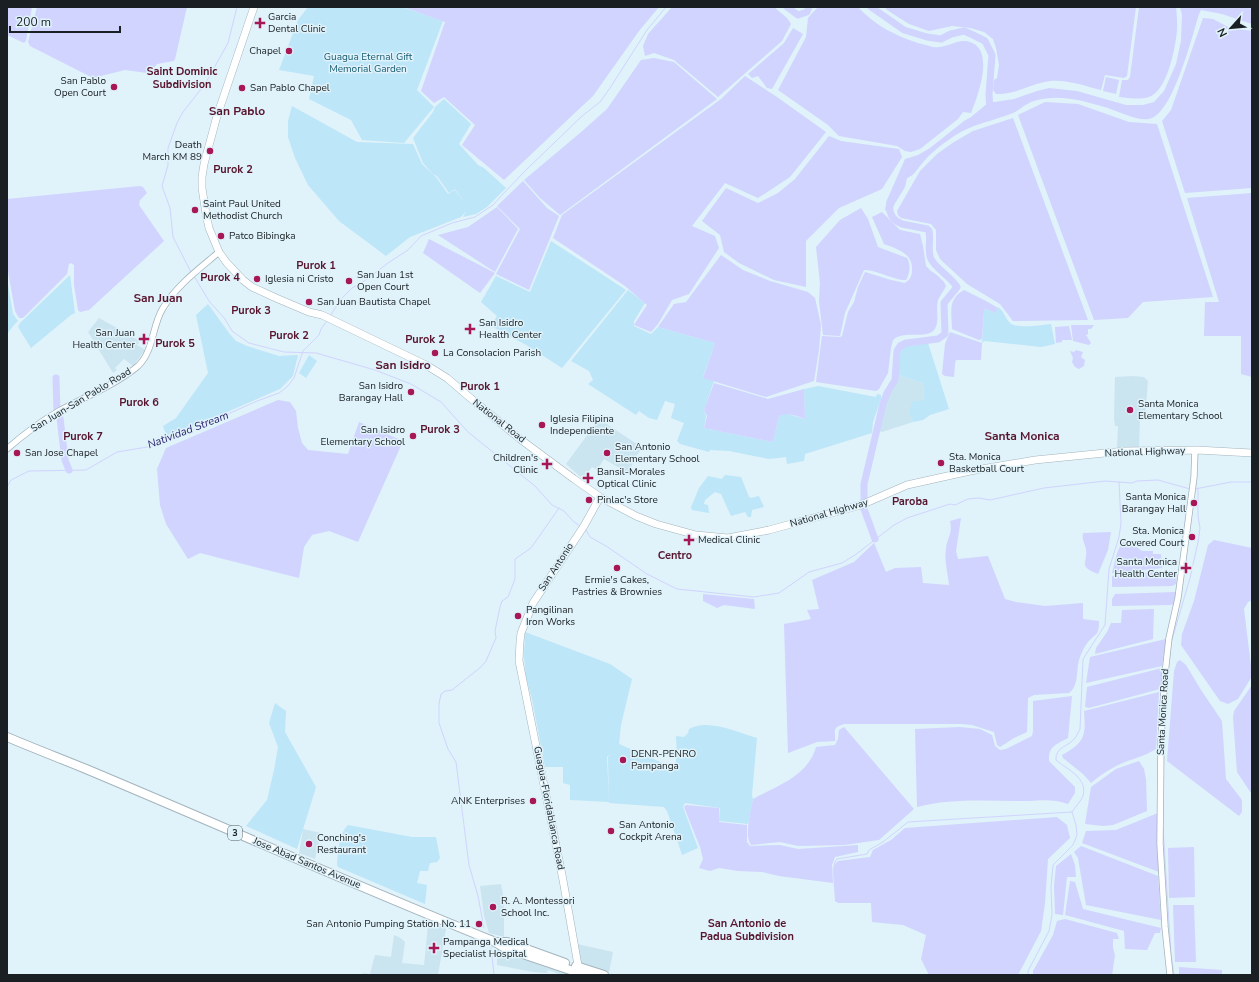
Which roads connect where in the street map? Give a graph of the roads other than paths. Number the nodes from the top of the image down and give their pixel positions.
1 (254, 7) edge
2 (219, 252) junction
3 (7, 448) edge
4 (1195, 450) junction
5 (1252, 453) edge
6 (600, 497) junction
7 (520, 642) joint
8 (7, 732) edge
9 (7, 737) edge
10 (52, 755) junction
11 (581, 973) edge
12 (604, 975) edge
13 (1170, 975) edge

1 - 2 main road, National Road
2 - 3 street, San Juan-San Pablo Road
2 - 6 main road, National Road
4 - 5 main road, National Highway
4 - 6 main road, National Highway
4 - 13 street, Santa Monica Road
6 - 7 main road, San Antonio
7 - 11 main road, Guagua-Floridablanca Road
8 - 10 highway, Jose Abad Santos Avenue / 3
9 - 10 highway, Jose Abad Santos Avenue / 3
10 - 11 highway, Jose Abad Santos Avenue / 3
11 - 12 highway, Jose Abad Santos Avenue / 3

